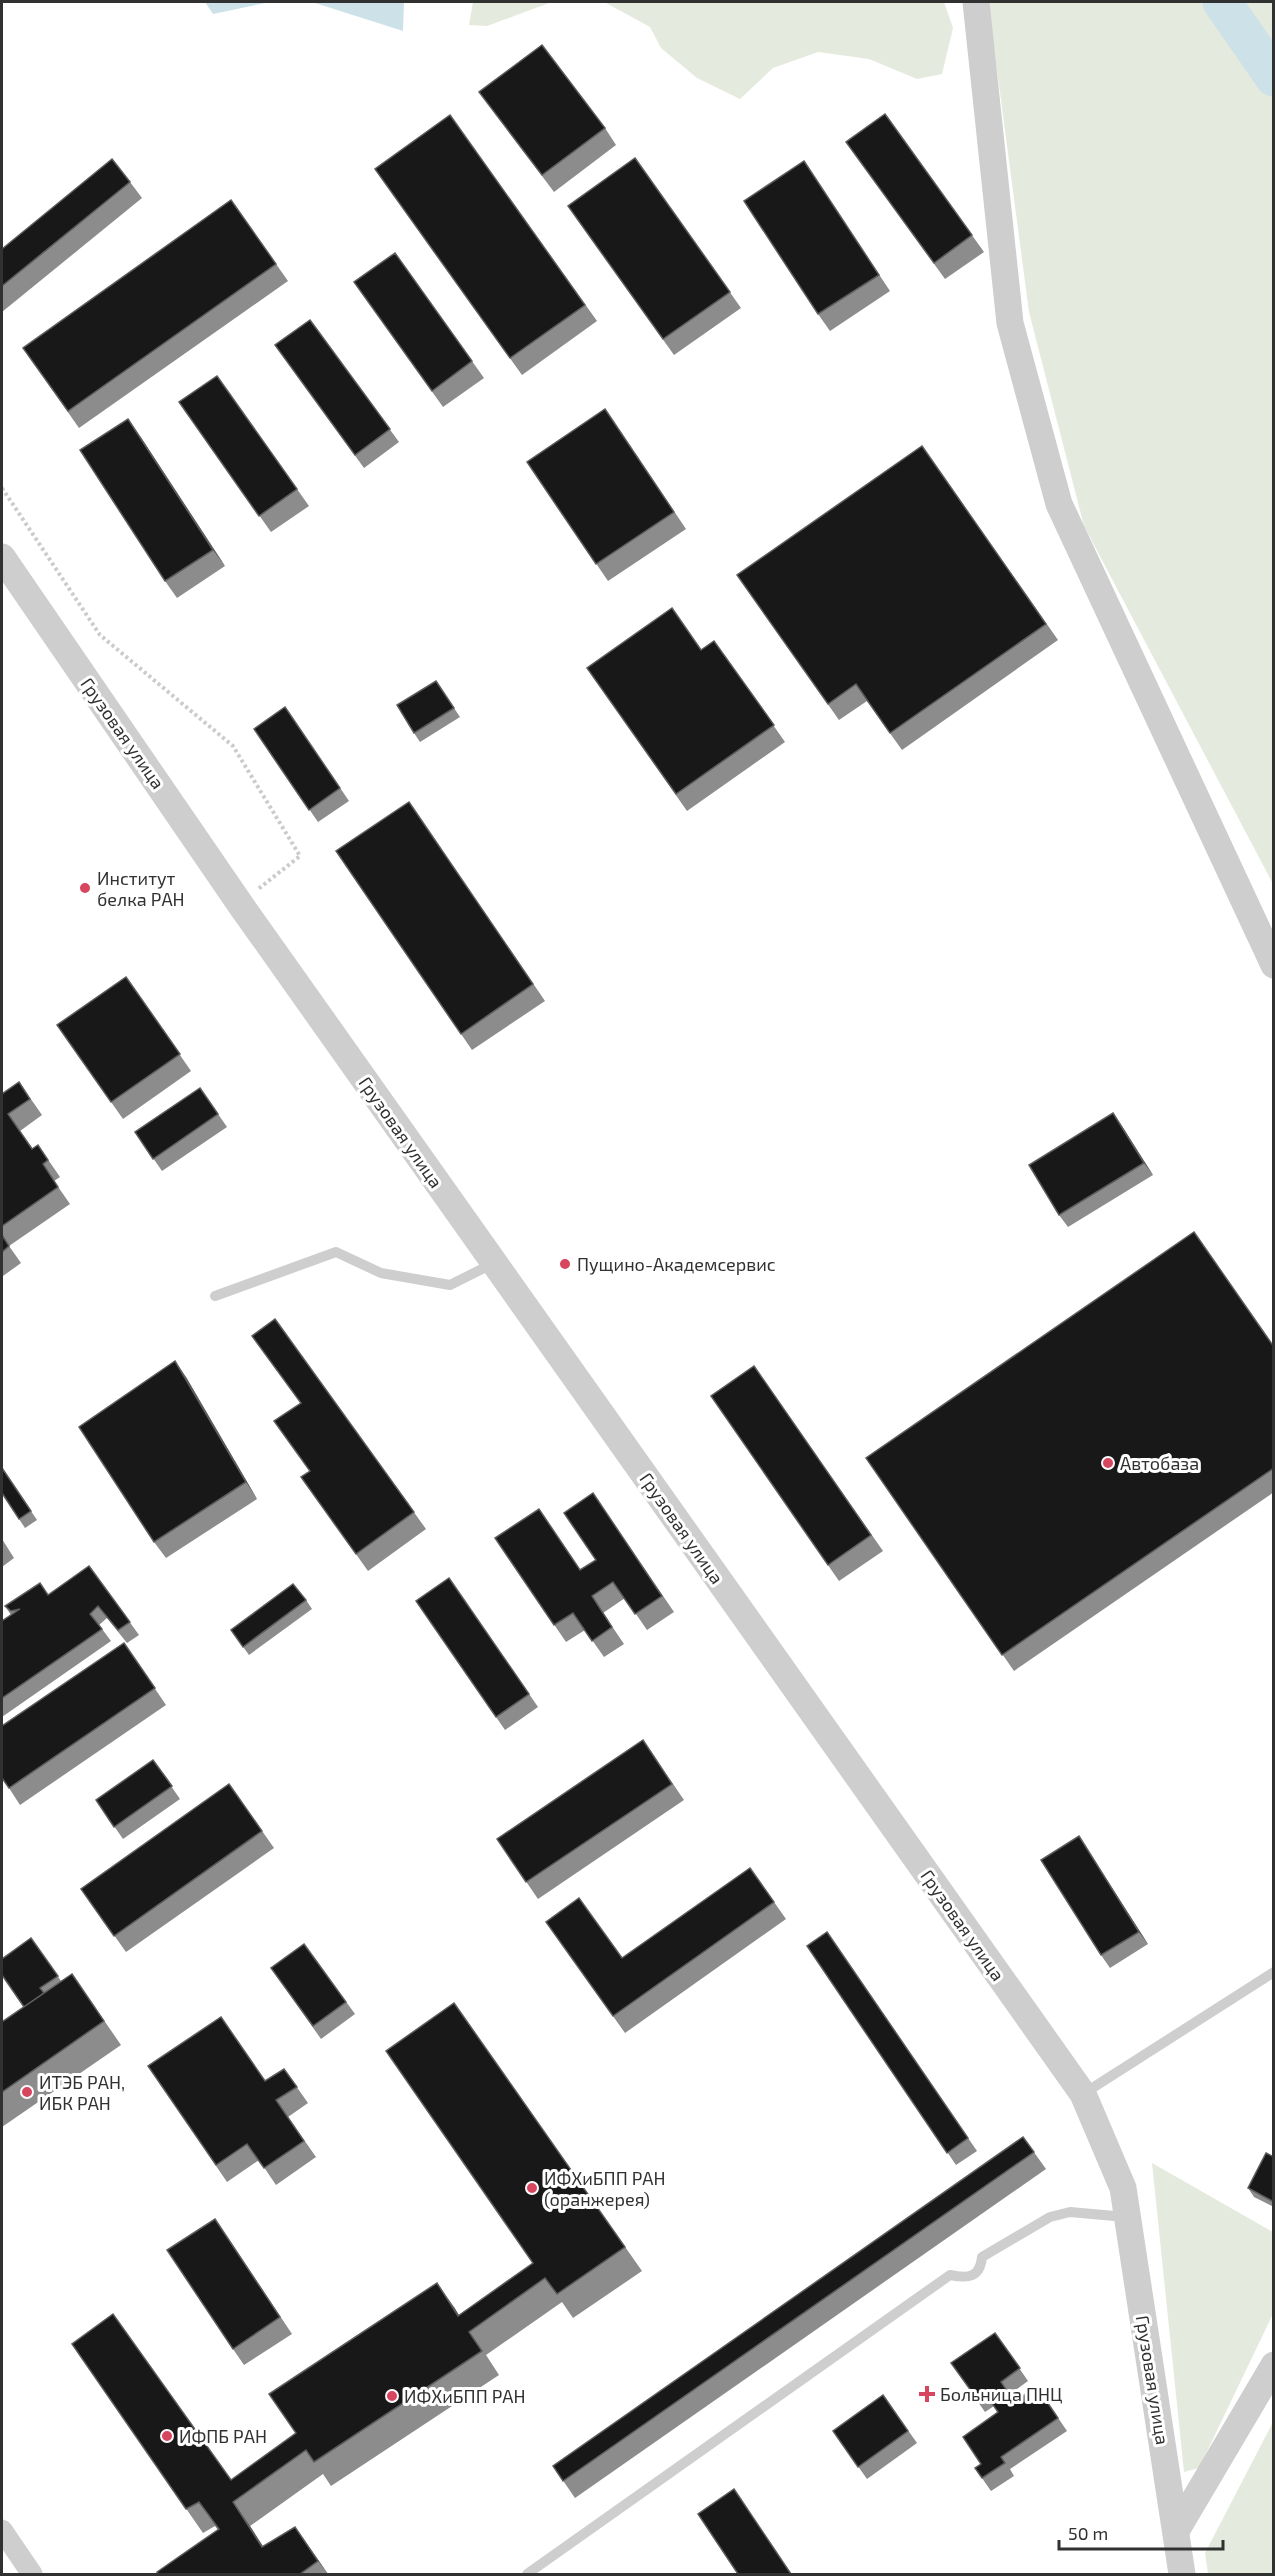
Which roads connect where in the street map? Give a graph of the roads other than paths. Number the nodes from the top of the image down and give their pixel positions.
1 (976, 2) edge
2 (2, 557) edge
3 (1274, 965) edge
4 (494, 1263) junction
5 (215, 1296) dead end
6 (1274, 1972) edge
7 (1083, 2094) junction
8 (1128, 2217) junction
9 (1273, 2365) edge
10 (2, 2530) edge
11 (1176, 2531) junction
12 (32, 2574) edge
13 (526, 2574) edge
14 (1182, 2574) edge

1 - 3 street
2 - 4 street, Грузовая улица
4 - 5 lane
4 - 7 street, Грузовая улица
6 - 7 lane
7 - 8 street, Грузовая улица
8 - 11 street, Грузовая улица
8 - 13 lane
9 - 11 street
10 - 12 street
11 - 14 street, Грузовая улица

